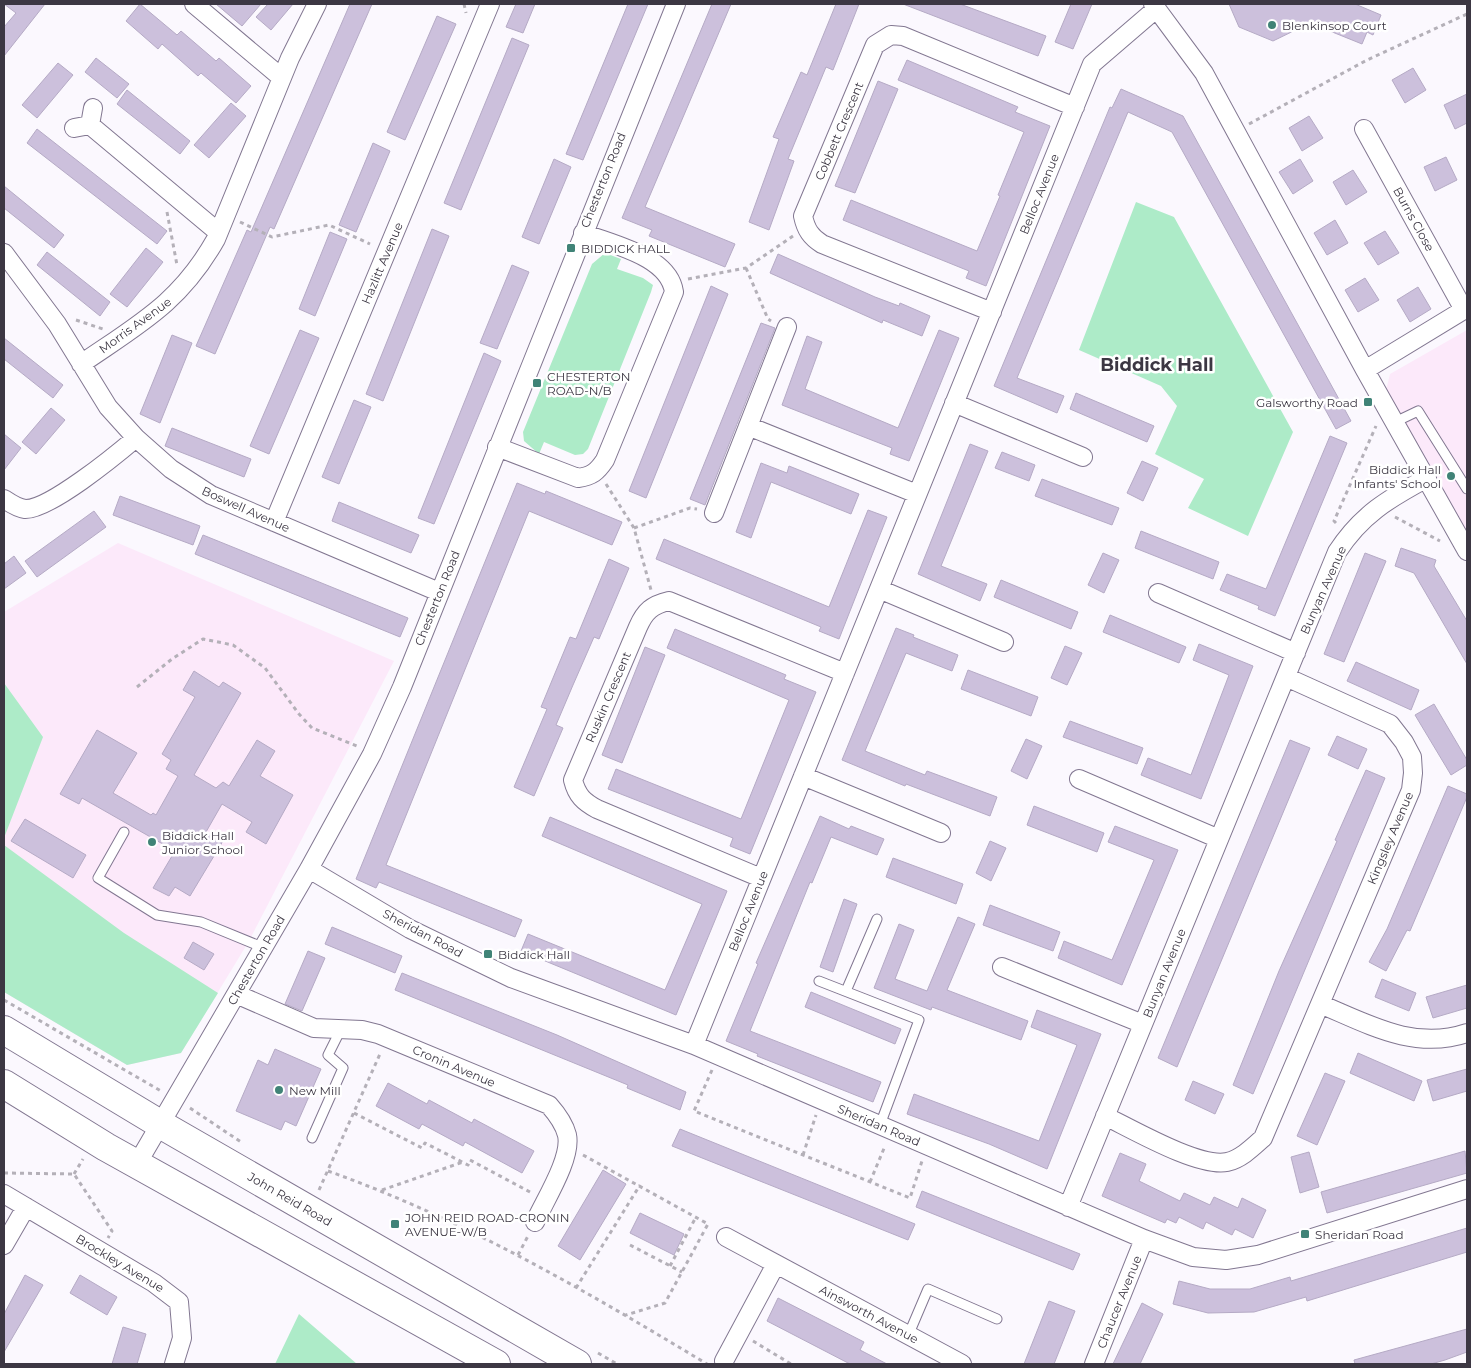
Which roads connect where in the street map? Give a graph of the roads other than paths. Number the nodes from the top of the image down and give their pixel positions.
1 (194, 4) edge
2 (317, 4) edge
3 (490, 4) edge
4 (676, 4) edge
5 (1154, 6) edge
6 (282, 78) junction
7 (1075, 107) junction
8 (86, 121) dead end
9 (1364, 129) dead end
10 (218, 232) junction
11 (583, 233) junction
12 (4, 253) edge
13 (1466, 309) edge
14 (992, 312) junction
15 (787, 327) road end
16 (80, 364) junction
17 (1365, 370) junction
18 (954, 402) junction
19 (1395, 422) junction
20 (748, 426) junction
21 (136, 438) junction
22 (497, 447) junction
23 (1083, 457) dead end
24 (1427, 478) junction
25 (1467, 489) edge
26 (917, 494) junction
27 (4, 499) edge
28 (714, 513) road end
29 (274, 522) junction
30 (1467, 551) edge
31 (879, 589) junction
32 (440, 592) junction
33 (1158, 593) dead end
34 (1004, 642) dead end
35 (1296, 653) junction
36 (845, 673) junction
37 (1286, 677) junction
38 (803, 776) junction
39 (1080, 779) dead end
40 (124, 832) dead end
41 (941, 833) dead end
42 (1219, 838) junction
43 (309, 869) junction
44 (761, 878) junction
45 (877, 919) dead end
46 (262, 947) junction
47 (1002, 967) dead end
48 (819, 981) dead end
49 (846, 991) junction
50 (236, 994) junction
51 (1320, 1004) junction
52 (1143, 1024) junction
53 (342, 1029) junction
54 (4, 1030) edge
55 (1467, 1033) edge
56 (694, 1045) junction
57 (4, 1084) edge
58 (1105, 1116) junction
59 (160, 1124) junction
60 (885, 1128) junction
61 (312, 1138) dead end
62 (137, 1164) junction
63 (1467, 1189) edge
64 (4, 1194) edge
65 (26, 1207) junction
66 (1068, 1207) junction
67 (535, 1222) dead end
68 (726, 1237) dead end
69 (1144, 1239) junction
70 (4, 1245) edge
71 (776, 1264) junction
72 (997, 1319) dead end
73 (908, 1336) junction
74 (716, 1362) edge
75 (174, 1364) edge
76 (496, 1364) edge
77 (577, 1364) edge
78 (962, 1364) edge
79 (1094, 1364) edge

1 - 6 street
2 - 6 street, Morris Avenue
3 - 29 street, Hazlitt Avenue
4 - 11 street, Chesterton Road
5 - 7 street, Belloc Avenue
5 - 17 street
6 - 10 street, Morris Avenue
7 - 14 street, Belloc Avenue
7 - 14 street, Cobbett Crescent
8 - 10 street
9 - 13 street, Burns Close
10 - 16 street, Morris Avenue
11 - 22 street, Chesterton Road
11 - 22 street
12 - 16 street, Boswell Avenue
13 - 17 street
14 - 18 street, Belloc Avenue
15 - 20 street
16 - 21 street, Boswell Avenue
17 - 19 street
18 - 23 street
18 - 26 street, Belloc Avenue
19 - 24 street
19 - 25 lane
20 - 26 street
20 - 28 street
21 - 27 street
21 - 29 street, Boswell Avenue
22 - 32 street, Chesterton Road
24 - 30 street
24 - 35 street, Bunyan Avenue
26 - 31 street, Belloc Avenue
29 - 32 street, Boswell Avenue
31 - 34 street
31 - 36 street, Belloc Avenue
32 - 43 street, Chesterton Road
33 - 35 street
35 - 37 street, Bunyan Avenue
36 - 38 street, Belloc Avenue
36 - 44 street, Ruskin Crescent
37 - 42 street, Bunyan Avenue
37 - 51 street, Kingsley Avenue
38 - 41 street
38 - 44 street, Belloc Avenue
39 - 42 street
40 - 46 lane
42 - 52 street, Bunyan Avenue
43 - 46 street, Chesterton Road
43 - 56 street, Sheridan Road
44 - 56 street, Belloc Avenue
45 - 49 lane
46 - 50 street, Chesterton Road
47 - 52 street, Bunyan Avenue
48 - 49 lane
49 - 60 lane
50 - 53 street, Cronin Avenue
50 - 59 street, Chesterton Road
51 - 55 street
51 - 58 street, Kingsley Avenue
52 - 58 street, Bunyan Avenue
53 - 61 lane
53 - 67 street, Cronin Avenue
54 - 59 highway, John Reid Road
56 - 60 street, Sheridan Road
57 - 62 highway
58 - 66 street, Bunyan Avenue
59 - 62 street, Chesterton Road
59 - 77 highway, John Reid Road
60 - 66 street, Sheridan Road
62 - 76 highway
63 - 69 street, Sheridan Road
64 - 65 street, Brockley Avenue
65 - 70 street
65 - 75 street, Brockley Avenue
66 - 69 street, Sheridan Road
68 - 71 street, Ainsworth Avenue
69 - 79 street, Chaucer Avenue
71 - 73 street, Ainsworth Avenue
71 - 74 street
72 - 73 lane
73 - 78 street, Ainsworth Avenue

